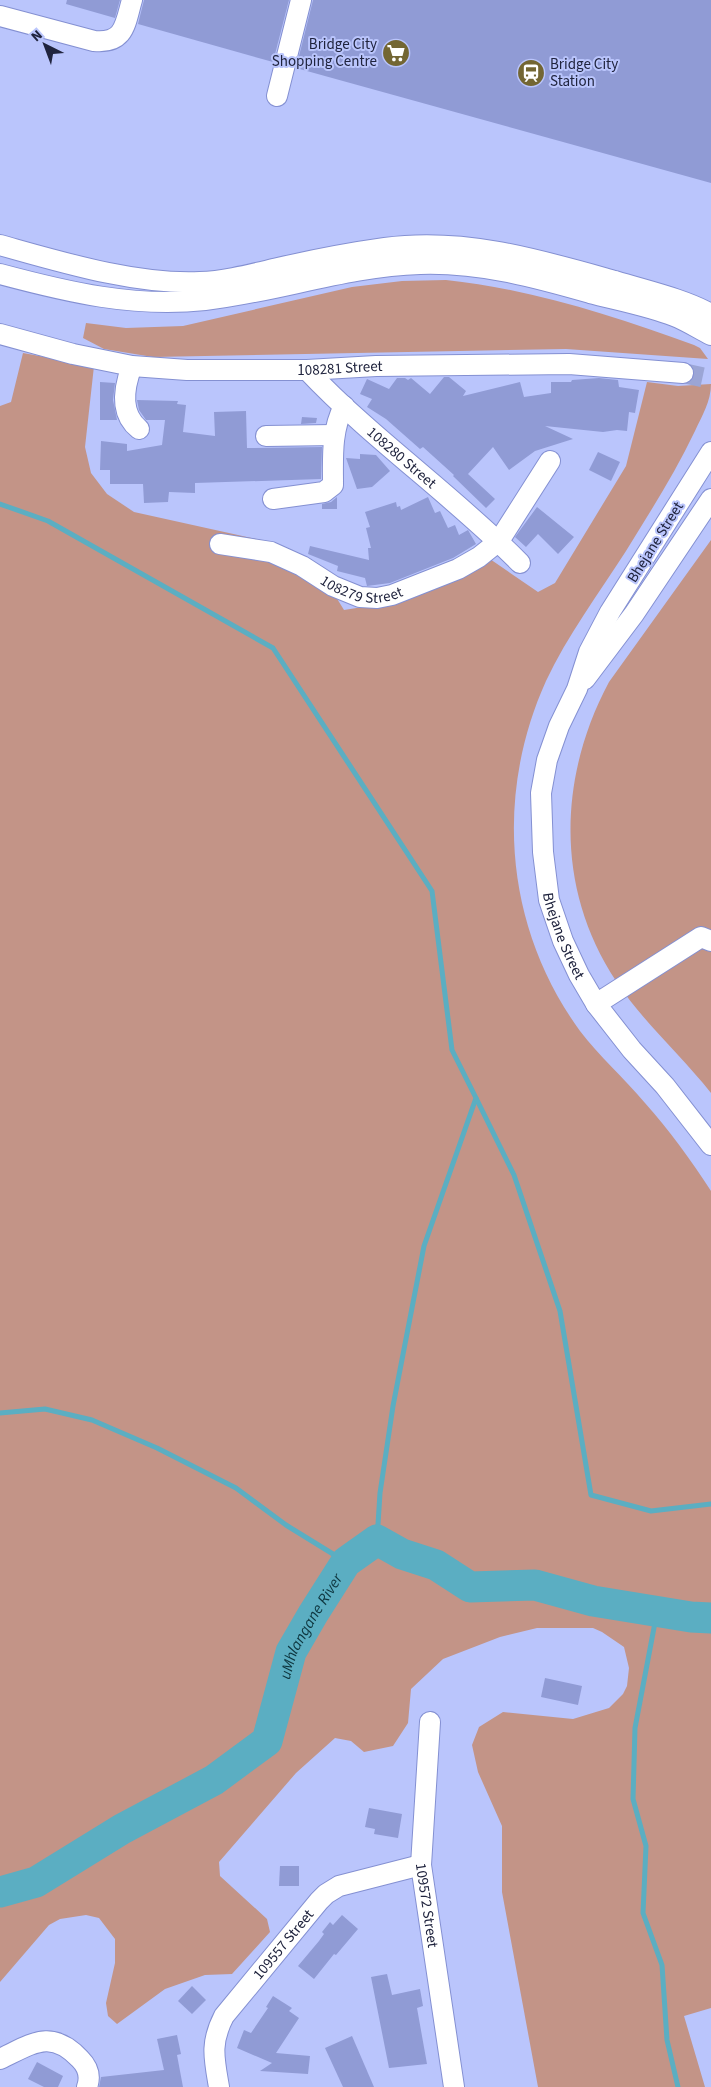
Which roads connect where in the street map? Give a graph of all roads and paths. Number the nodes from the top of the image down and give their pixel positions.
1 (132, 0) edge
2 (301, 0) edge
3 (0, 16) edge
4 (277, 96) dead end
5 (0, 245) edge
6 (0, 274) edge
7 (711, 314) edge
8 (0, 334) edge
9 (711, 335) edge
10 (132, 366) junction
11 (307, 370) junction
12 (683, 373) tunnel mouth
13 (344, 406) junction
14 (139, 429) dead end
15 (334, 435) junction
16 (266, 436) dead end
17 (711, 452) edge
18 (550, 461) dead end
19 (273, 499) dead end
20 (711, 499) edge
21 (499, 541) junction
22 (220, 544) dead end
23 (520, 563) dead end
24 (577, 688) junction
25 (711, 941) edge
26 (596, 1004) junction
27 (711, 1145) edge
28 (430, 1722) dead end
29 (421, 1866) junction
30 (0, 2059) edge
31 (87, 2087) edge
32 (219, 2087) edge
33 (454, 2087) edge

1 - 3 street
2 - 4 street
5 - 7 street
6 - 9 street
8 - 10 street, 108281 Street
10 - 11 street, 108281 Street
10 - 14 street
11 - 12 street, 108281 Street
11 - 13 street, 108280 Street
13 - 15 street
13 - 21 street, 108280 Street
15 - 16 street
15 - 19 street
17 - 24 street, Bhejane Street
18 - 21 street
20 - 24 street, Bhejane Street
21 - 22 street, 108279 Street
21 - 23 street, 108280 Street
24 - 26 street, Bhejane Street
25 - 26 street
26 - 27 street, Bhejane Street
28 - 29 street, 109572 Street
29 - 32 street, 109557 Street
29 - 33 street, 109572 Street
30 - 31 street

